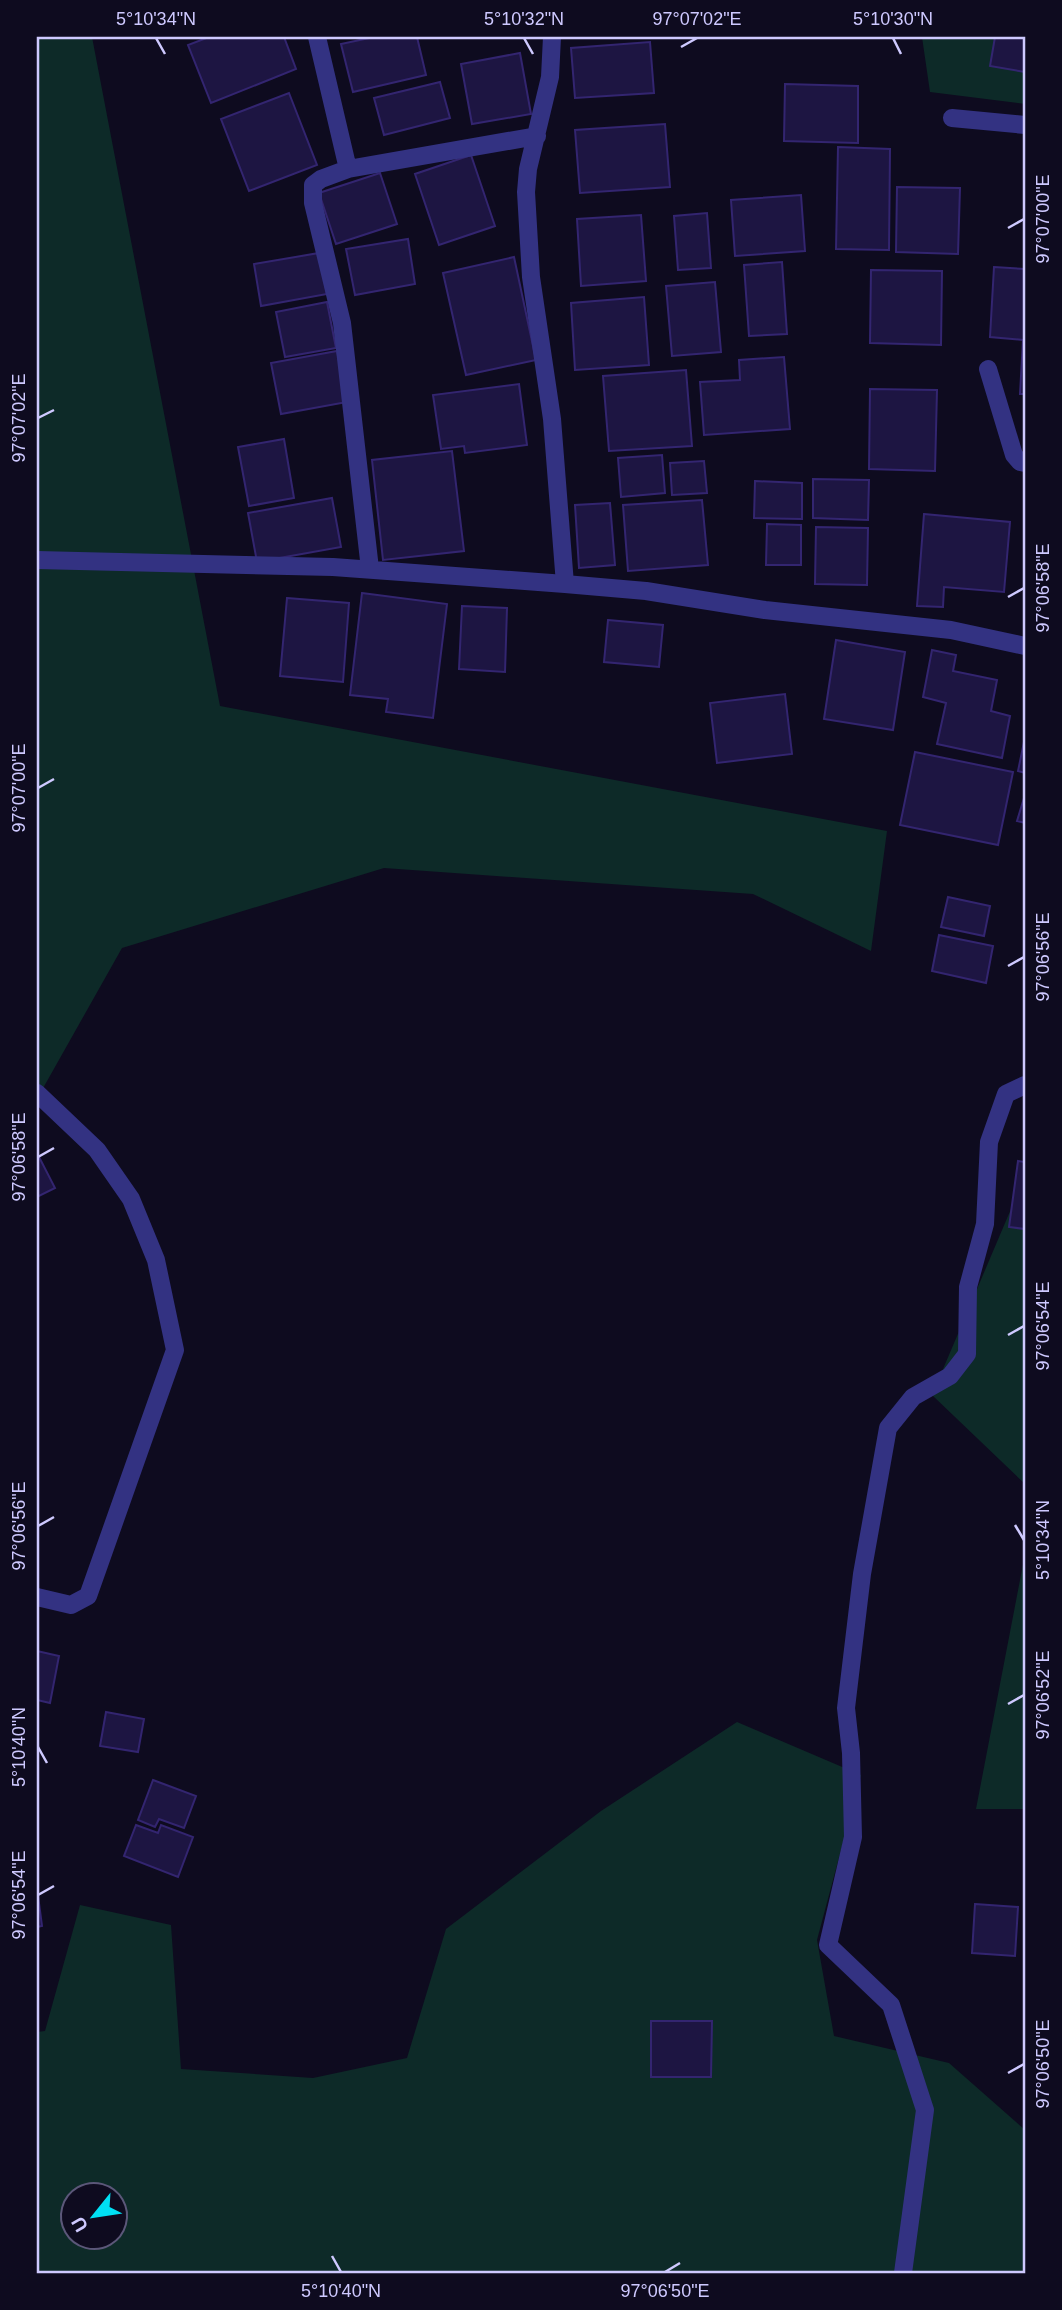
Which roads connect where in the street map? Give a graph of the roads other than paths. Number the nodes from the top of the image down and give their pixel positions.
1 (317, 37) edge
2 (552, 37) edge
3 (952, 118) dead end
4 (1025, 125) edge
5 (537, 136) junction
6 (348, 169) junction
7 (988, 369) dead end
8 (1025, 463) edge
9 (37, 560) edge
10 (370, 569) junction
11 (565, 584) junction
12 (1025, 646) edge
13 (1025, 1085) edge
14 (37, 1093) edge
15 (37, 1597) edge
16 (903, 2273) edge

1 - 6 street
2 - 5 street
3 - 4 street
5 - 6 street
5 - 11 street
6 - 10 street
7 - 8 street
9 - 10 street
10 - 11 street
11 - 12 street
13 - 16 street
14 - 15 street

